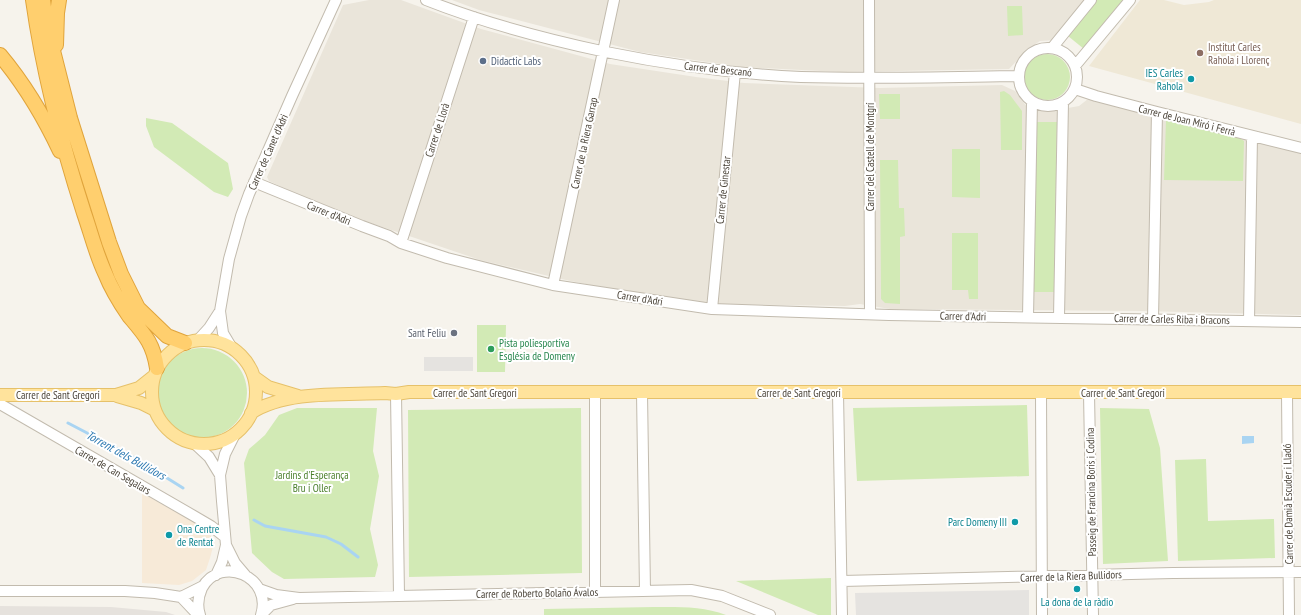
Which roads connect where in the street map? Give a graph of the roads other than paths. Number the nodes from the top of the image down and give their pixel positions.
1 (33, 0) edge
2 (43, 0) edge
3 (59, 0) edge
4 (336, 0) edge
5 (426, 0) edge
6 (614, 0) edge
7 (869, 0) edge
8 (1091, 0) edge
9 (1130, 0) edge
10 (474, 17) junction
11 (1052, 48) junction
12 (603, 51) junction
13 (0, 56) edge
14 (56, 66) junction
15 (1075, 66) junction
16 (735, 72) junction
17 (1019, 76) junction
18 (869, 79) junction
19 (1074, 88) junction
20 (1032, 101) junction
21 (1063, 102) junction
22 (1157, 112) junction
23 (1252, 136) junction
24 (1301, 148) edge
25 (74, 181) junction
26 (254, 182) junction
27 (401, 243) junction
28 (553, 285) junction
29 (712, 309) junction
30 (220, 311) junction
31 (870, 314) junction
32 (1028, 317) junction
33 (1043, 317) joint
34 (1059, 317) junction
35 (1153, 319) junction
36 (1249, 321) junction
37 (1301, 322) edge
38 (192, 341) junction
39 (232, 348) junction
40 (155, 372) junction
41 (254, 377) junction
42 (1287, 392) junction
43 (1301, 392) edge
44 (595, 393) junction
45 (642, 393) junction
46 (838, 393) junction
47 (1041, 393) junction
48 (1089, 393) junction
49 (396, 394) junction
50 (0, 395) edge
51 (116, 395) junction
52 (298, 396) junction
53 (3, 408) edge
54 (155, 410) junction
55 (252, 413) junction
56 (235, 434) junction
57 (194, 443) junction
58 (220, 475) junction
59 (225, 541) junction
60 (1301, 572) edge
61 (1289, 573) junction
62 (216, 575) junction
63 (246, 576) junction
64 (1092, 576) junction
65 (1042, 577) junction
66 (842, 581) junction
67 (203, 586) junction
68 (259, 589) junction
69 (0, 591) edge
70 (645, 591) junction
71 (595, 592) junction
72 (399, 595) junction
73 (181, 597) junction
74 (299, 598) junction
75 (199, 615) edge
76 (261, 615) edge
77 (770, 615) edge
78 (842, 615) edge
79 (1042, 615) edge
80 (1093, 615) edge
81 (1289, 615) edge

1 - 25 highway
2 - 14 highway
3 - 14 highway
4 - 26 street, Carrer de Canet d'Adri
5 - 10 street, Carrer de Bescanó
6 - 12 street, Carrer de la Riera Garrap
7 - 18 street, Carrer del Castell de Montgrí
8 - 11 street
9 - 15 street
10 - 12 street, Carrer de Bescanó
10 - 27 street, Carrer de Llorà
11 - 15 street
11 - 17 street
12 - 16 street, Carrer de Bescanó
12 - 28 street, Carrer de la Riera Garrap
13 - 25 highway
14 - 38 highway
15 - 19 street
16 - 18 street, Carrer de Bescanó
16 - 29 street, Carrer de Ginestar
17 - 18 street, Carrer de Bescanó
17 - 20 street
18 - 31 street, Carrer del Castell de Montgrí
19 - 21 street
19 - 22 street, Carrer de Joan Miró i Ferrà
20 - 21 street
20 - 32 street
21 - 34 street
22 - 23 street, Carrer de Joan Miró i Ferrà
22 - 35 street
23 - 24 street, Carrer de Joan Miró i Ferrà
23 - 36 street
25 - 40 highway
26 - 27 street, Carrer d'Adri
26 - 30 street, Carrer de Canet d'Adri
27 - 28 street, Carrer d'Adri
28 - 29 street, Carrer d'Adri
29 - 31 street, Carrer d'Adri
30 - 38 street, Carrer de Canet d'Adri
30 - 39 street, Carrer de Canet d'Adri
31 - 32 street, Carrer d'Adri
32 - 33 street, Carrer d'Adri
33 - 34 street, Carrer de Carles Riba i Bracons
34 - 35 street, Carrer de Carles Riba i Bracons
35 - 36 street, Carrer de Carles Riba i Bracons
36 - 37 street, Carrer de Carles Riba i Bracons
38 - 39 main road
38 - 40 main road
39 - 41 main road
40 - 51 main road, Carrer de Sant Gregori
40 - 54 main road
41 - 52 main road, Carrer de Sant Gregori
41 - 55 main road
42 - 43 main road, Carrer de Sant Gregori
42 - 48 main road, Carrer de Sant Gregori
42 - 61 street, Carrer de Damià Escuder i Lladó
44 - 45 main road, Carrer de Sant Gregori
44 - 49 main road, Carrer de Sant Gregori
44 - 71 street
45 - 46 main road, Carrer de Sant Gregori
45 - 70 street
46 - 47 main road, Carrer de Sant Gregori
46 - 66 street
47 - 48 main road, Carrer de Sant Gregori
47 - 65 street
48 - 64 street, Passeig de Francina Boris i Codina
49 - 52 main road, Carrer de Sant Gregori
49 - 72 street
50 - 51 main road, Carrer de Sant Gregori
51 - 54 main road, Carrer de Sant Gregori
52 - 55 main road, Carrer de Sant Gregori
53 - 59 street, Carrer de Can Segalars
54 - 57 main road
55 - 56 main road
56 - 57 main road
56 - 58 street
57 - 58 street
58 - 59 street
59 - 62 street
59 - 63 street
60 - 61 street, Carrer de la Riera Bullidors
61 - 64 street, Carrer de la Riera Bullidors
61 - 81 street, Carrer de Damià Escuder i Lladó
62 - 63 street
62 - 67 street
63 - 68 street
64 - 65 street, Carrer de la Riera Bullidors
64 - 80 street, Passeig de Francina Boris i Codina
65 - 66 street, Carrer de la Riera Bullidors
65 - 79 street
66 - 78 street
67 - 73 street
67 - 75 street
68 - 74 street, Carrer de Roberto Bolaño Ávalos
68 - 76 street
69 - 73 street
70 - 71 street, Carrer de Roberto Bolaño Ávalos
70 - 77 street, Carrer de Roberto Bolaño Ávalos
71 - 72 street, Carrer de Roberto Bolaño Ávalos
72 - 74 street, Carrer de Roberto Bolaño Ávalos
73 - 75 street
74 - 76 street, Carrer de Roberto Bolaño Ávalos

